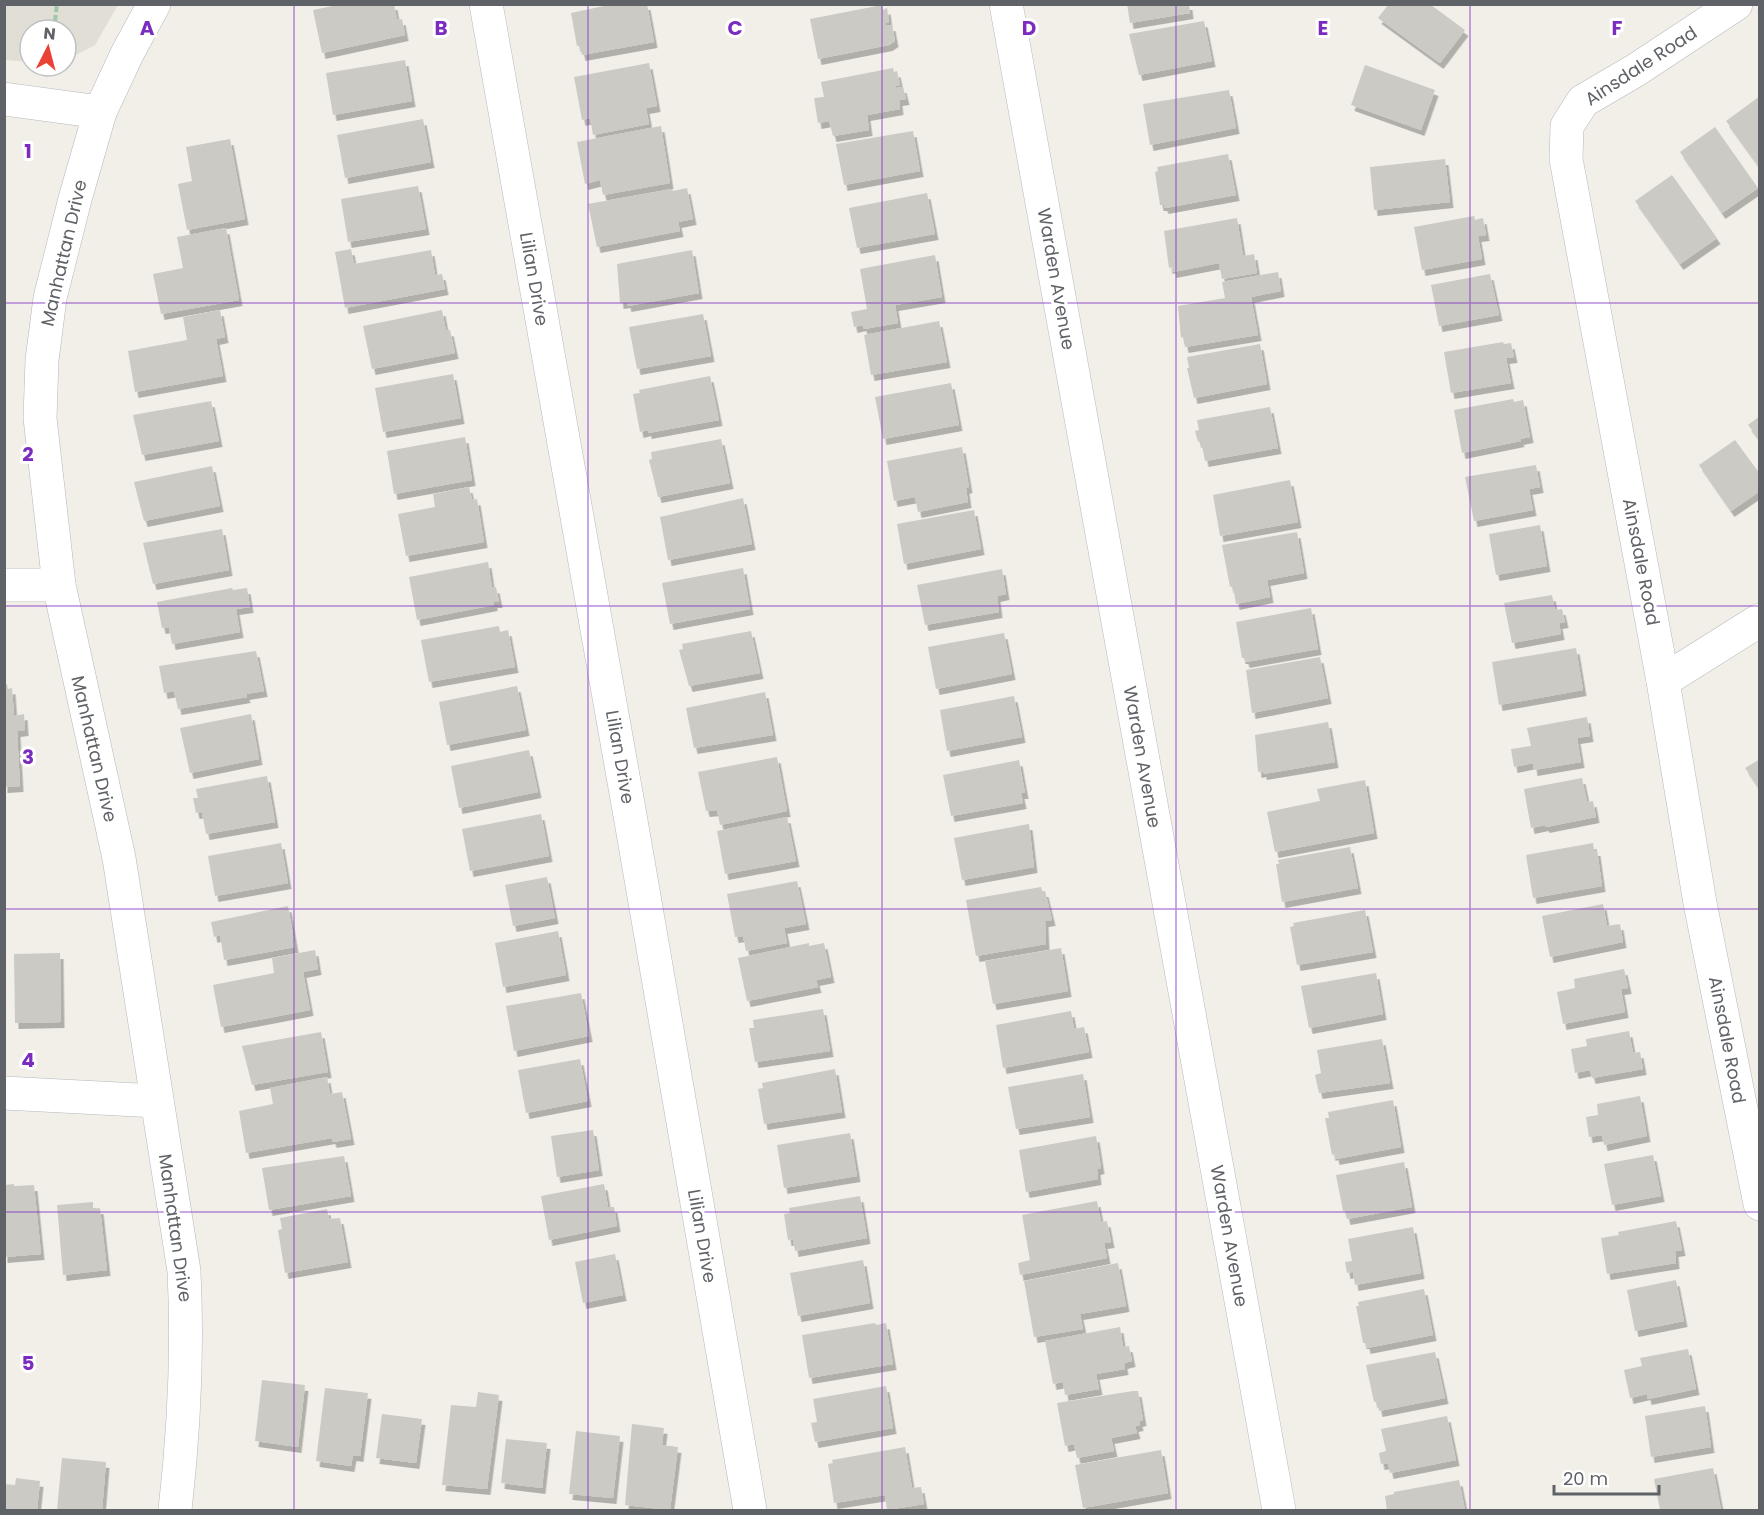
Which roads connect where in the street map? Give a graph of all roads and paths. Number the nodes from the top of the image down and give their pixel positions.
1 (154, 4) edge
2 (486, 4) edge
3 (1006, 4) edge
4 (1736, 4) edge
5 (4, 99) edge
6 (100, 112) junction
7 (4, 585) edge
8 (59, 585) junction
9 (1760, 620) edge
10 (1663, 681) junction
11 (4, 1093) edge
12 (157, 1101) junction
13 (1760, 1204) edge
14 (175, 1510) edge
15 (750, 1510) edge
16 (1279, 1510) edge

1 - 6 street, Manhattan Drive
2 - 15 street, Lilian Drive
3 - 16 street, Warden Avenue
4 - 10 street, Ainsdale Road
5 - 6 street
6 - 8 street, Manhattan Drive
7 - 8 street
8 - 12 street, Manhattan Drive
9 - 10 street
10 - 13 street, Ainsdale Road
11 - 12 street
12 - 14 street, Manhattan Drive

